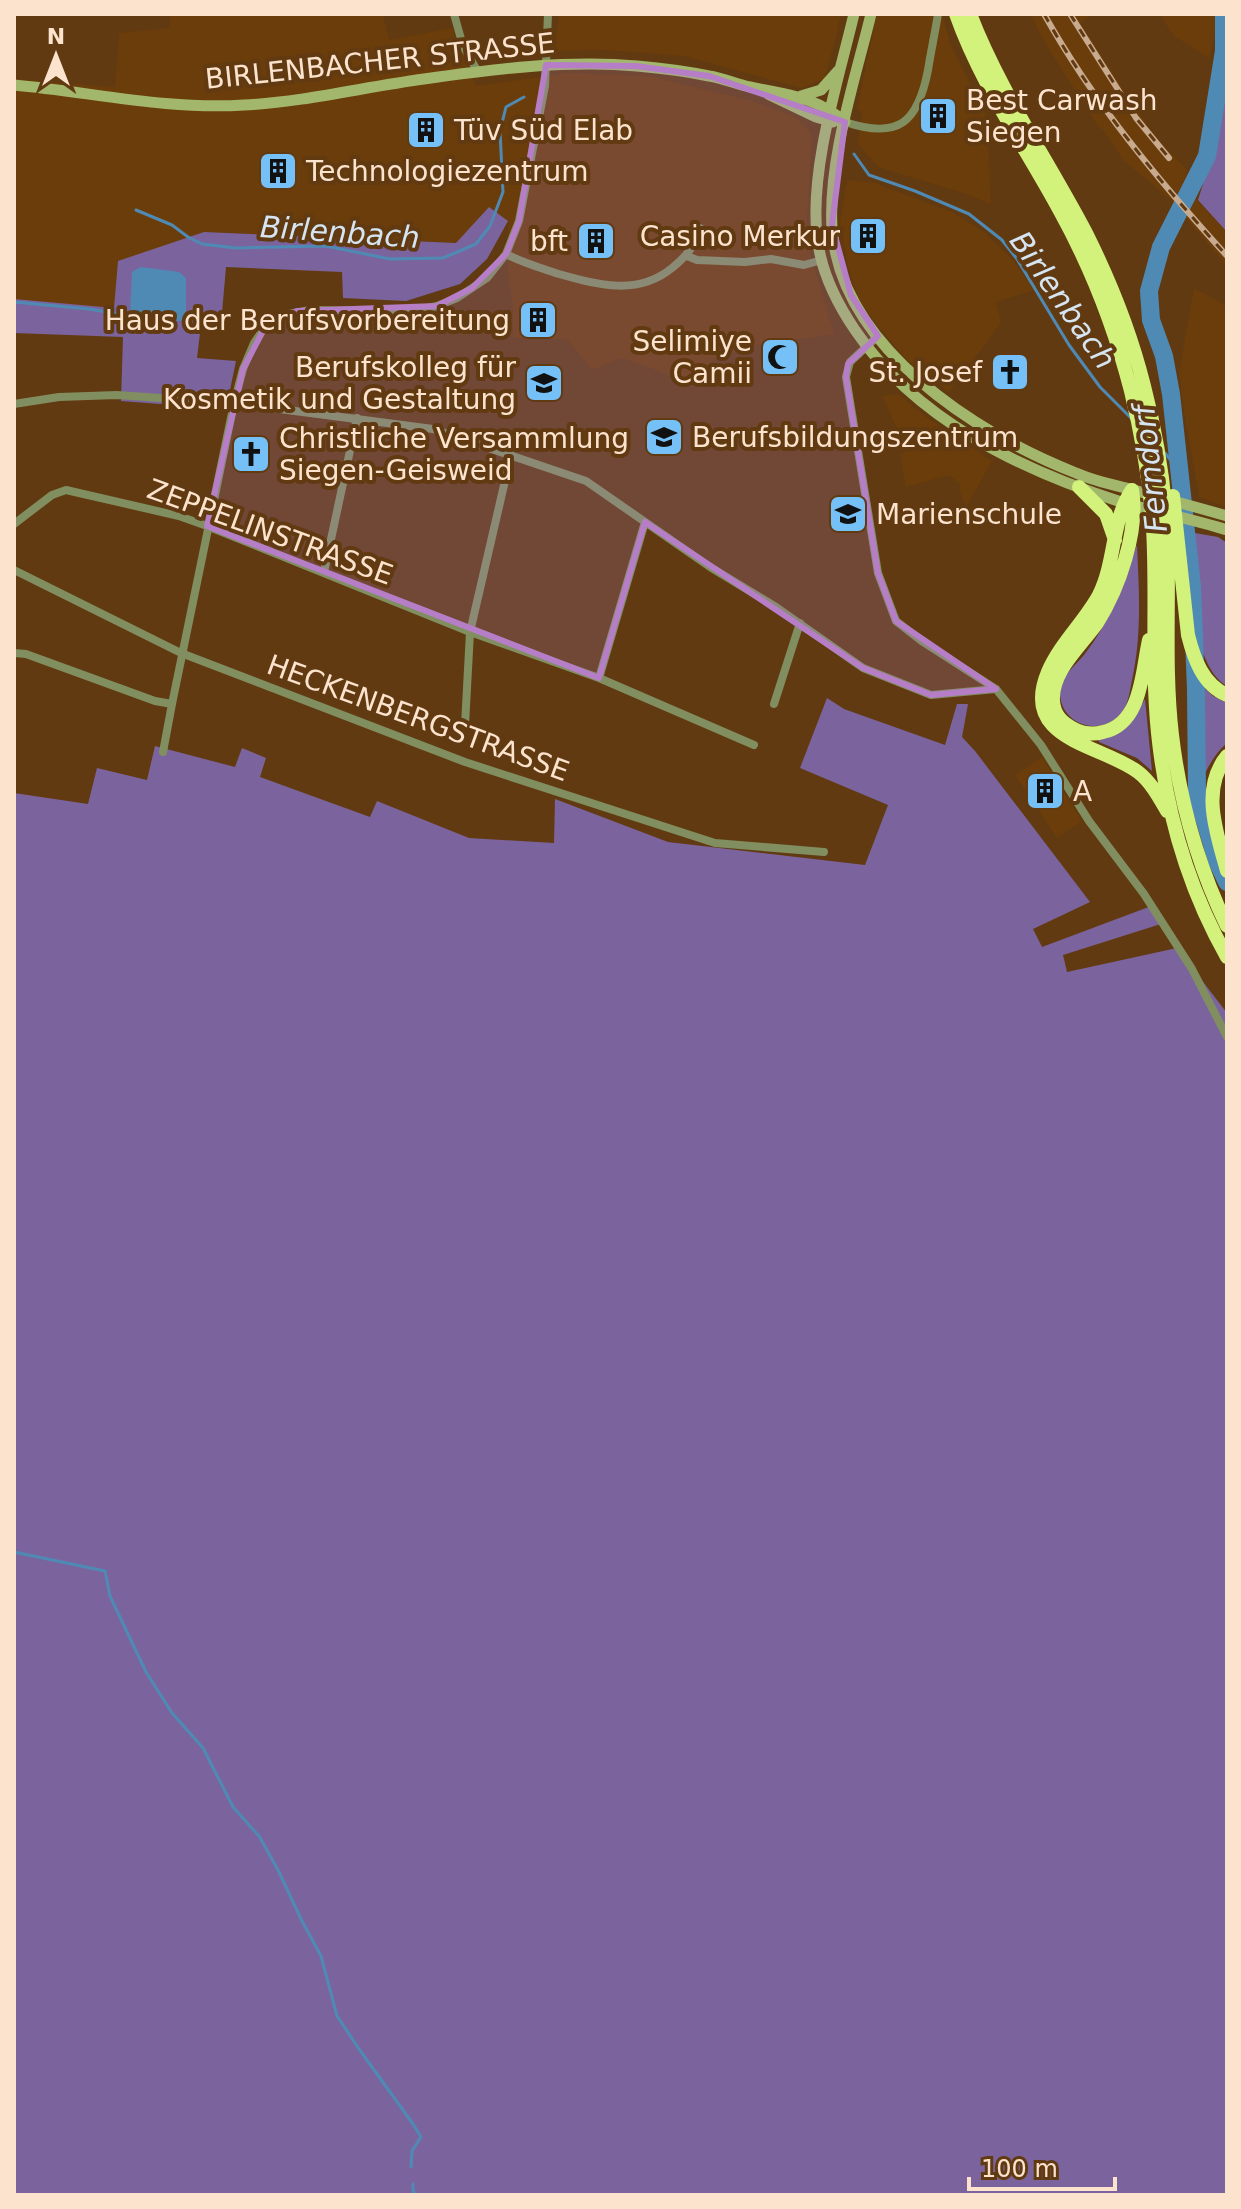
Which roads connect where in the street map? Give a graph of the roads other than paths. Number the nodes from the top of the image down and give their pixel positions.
1 (454, 14) edge
2 (548, 14) edge
3 (854, 14) edge
4 (871, 14) edge
5 (938, 14) edge
6 (956, 14) edge
7 (970, 14) edge
8 (546, 65) junction
9 (842, 67) junction
10 (478, 72) junction
11 (14, 85) edge
12 (750, 87) junction
13 (801, 97) junction
14 (830, 116) junction
15 (845, 122) junction
16 (700, 228) dead end
17 (506, 254) junction
18 (687, 256) junction
19 (822, 260) junction
20 (878, 336) junction
21 (866, 346) junction
22 (234, 403) junction
23 (14, 404) edge
24 (357, 418) junction
25 (511, 455) junction
26 (1159, 459) junction
27 (1079, 487) junction
28 (1130, 499) junction
29 (1227, 516) edge
30 (645, 522) junction
31 (14, 524) edge
32 (207, 526) junction
33 (1227, 530) edge
34 (1115, 540) junction
35 (14, 570) edge
36 (324, 572) junction
37 (1155, 612) junction
38 (800, 623) junction
39 (470, 632) junction
40 (14, 653) edge
41 (181, 653) junction
42 (599, 678) junction
43 (996, 689) junction
44 (1227, 695) edge
45 (172, 704) junction
46 (774, 704) dead end
47 (465, 725) dead end
48 (754, 745) dead end
49 (163, 752) dead end
50 (1227, 756) edge
51 (1175, 827) junction
52 (824, 852) dead end
53 (1227, 871) edge
54 (1227, 926) edge
55 (1227, 957) edge
56 (1227, 1037) edge

1 - 10 street
2 - 8 street
3 - 9 main road
4 - 15 main road
5 - 15 street
6 - 37 highway
7 - 26 highway
8 - 10 main road, BIRLENBACHER STRASSE
8 - 12 main road, BIRLENBACHER STRASSE
8 - 17 street
9 - 13 main road
9 - 14 main road
10 - 11 main road, BIRLENBACHER STRASSE
12 - 13 main road, BIRLENBACHER STRASSE
12 - 14 main road, BIRLENBACHER STRASSE
13 - 14 main road, BIRLENBACHER STRASSE
14 - 15 main road, BIRLENBACHER STRASSE
14 - 19 main road
15 - 20 main road
16 - 18 street
17 - 18 street
17 - 22 street
18 - 19 street
19 - 21 main road
20 - 21 street
20 - 28 main road
21 - 27 main road
21 - 43 street
22 - 23 street
22 - 24 street
22 - 32 street
24 - 25 street
24 - 36 street
25 - 30 street
25 - 39 street
26 - 44 highway
26 - 54 highway
27 - 28 main road
27 - 34 highway
28 - 29 main road
28 - 33 main road
28 - 34 highway
28 - 37 highway
30 - 38 street
30 - 42 street
31 - 32 street, ZEPPELINSTRASSE
32 - 36 street, ZEPPELINSTRASSE
32 - 41 street
34 - 51 highway
35 - 41 street, HECKENBERGSTRASSE
36 - 39 street, ZEPPELINSTRASSE
37 - 51 highway
38 - 43 street
38 - 46 street
39 - 42 street, ZEPPELINSTRASSE
39 - 47 street
40 - 45 street
41 - 45 street
41 - 52 street, HECKENBERGSTRASSE
42 - 48 street, ZEPPELINSTRASSE
43 - 56 street
45 - 49 street
50 - 53 highway
51 - 55 highway

